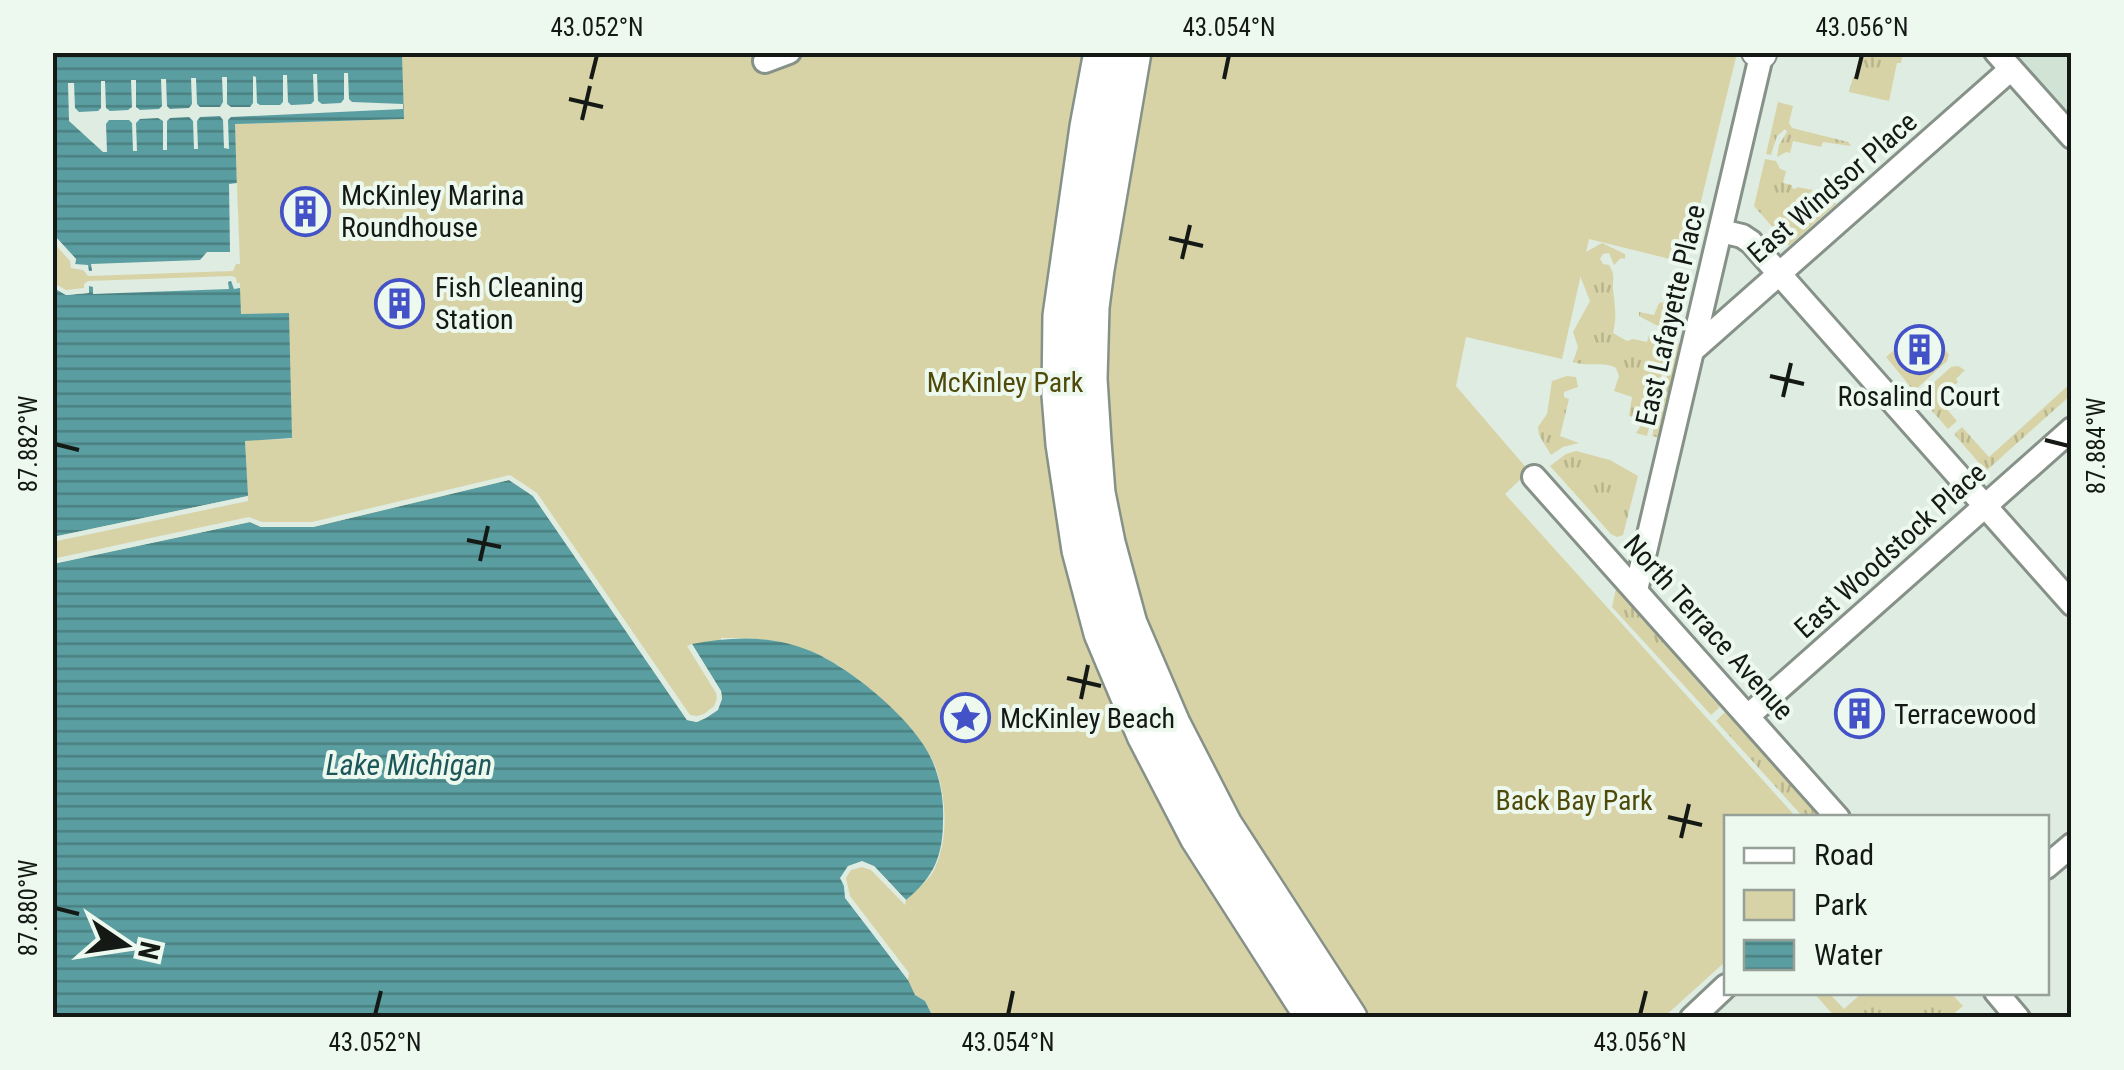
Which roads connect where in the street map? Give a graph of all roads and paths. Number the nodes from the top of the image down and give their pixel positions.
1 (789, 52) edge
2 (1102, 52) edge
3 (1133, 52) edge
4 (1760, 53) edge
5 (765, 61) dead end
6 (2003, 61) edge
7 (2072, 137) edge
8 (1720, 231) junction
9 (1778, 274) junction
10 (1693, 350) junction
11 (2072, 429) edge
12 (1534, 476) dead end
13 (1985, 506) junction
14 (1636, 590) junction
15 (2072, 604) edge
16 (1748, 716) junction
17 (1835, 815) edge
18 (2072, 845) edge
19 (2049, 864) edge
20 (1724, 988) edge
21 (1999, 995) edge
22 (1314, 1018) edge
23 (1349, 1018) edge
24 (1692, 1018) edge
25 (2018, 1018) edge

1 - 5 street
2 - 22 main road
3 - 23 main road
4 - 8 street, East Lafayette Place
6 - 7 street
6 - 9 street, East Windsor Place
8 - 9 street
8 - 10 street, East Lafayette Place
9 - 10 street, East Windsor Place
9 - 13 street
10 - 14 street, East Lafayette Place
11 - 13 street, East Woodstock Place
12 - 14 street, North Terrace Avenue
13 - 15 street
13 - 16 street, East Woodstock Place
14 - 16 street, North Terrace Avenue
16 - 17 street, North Terrace Avenue
18 - 19 street
20 - 24 street
21 - 25 street

